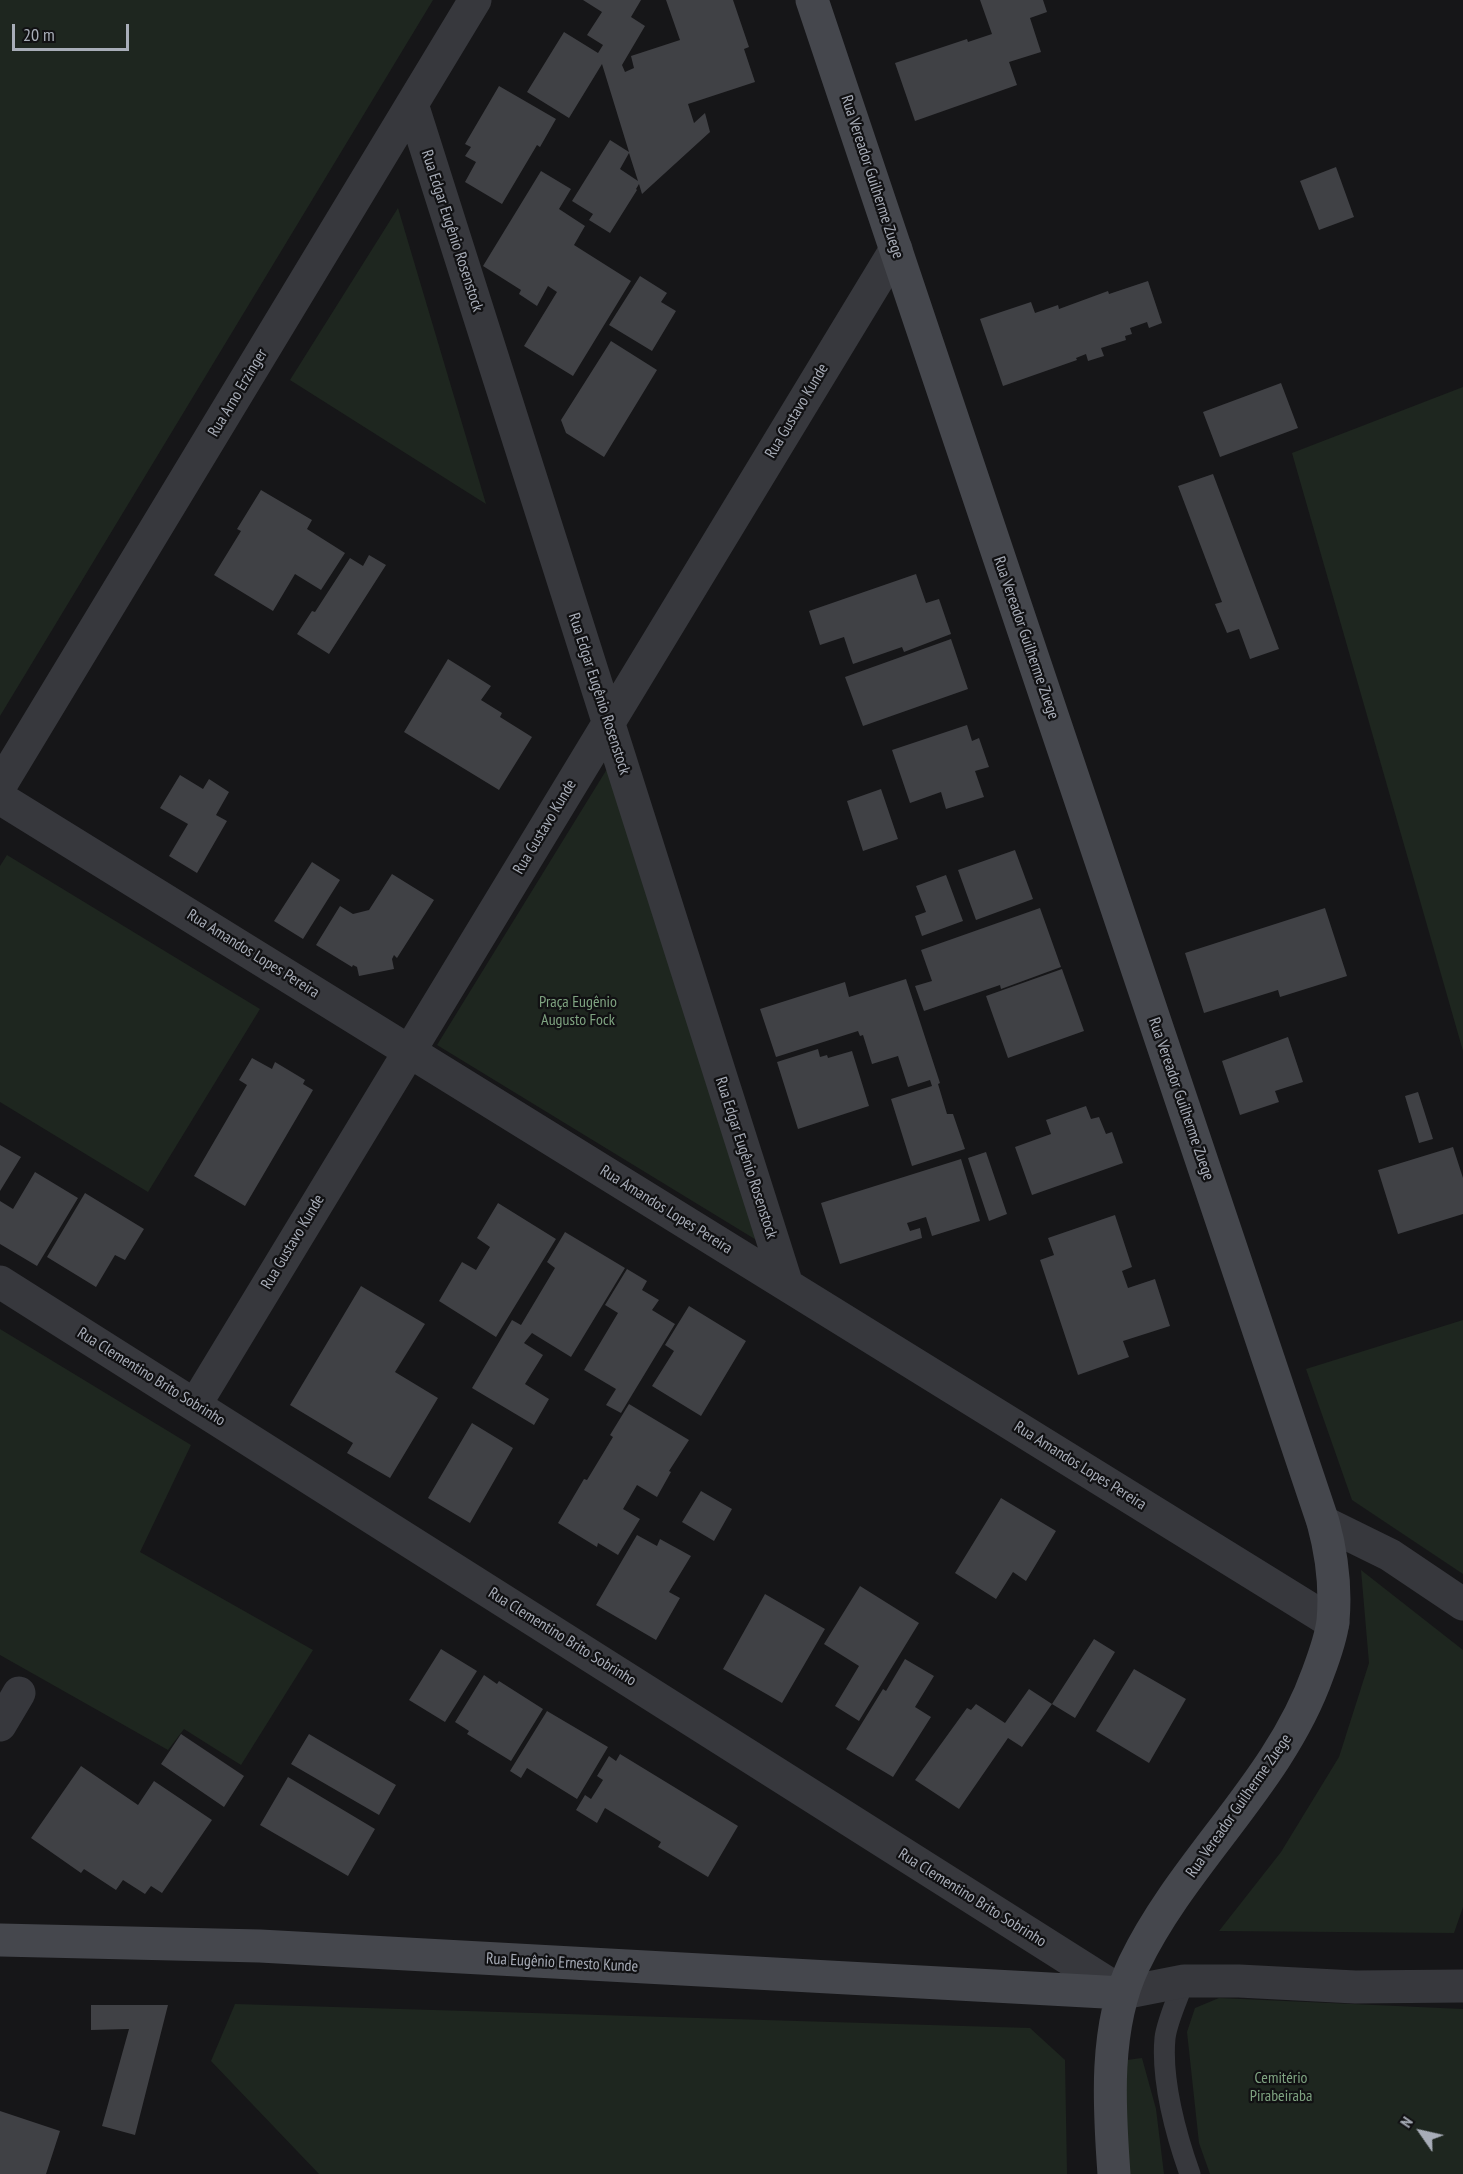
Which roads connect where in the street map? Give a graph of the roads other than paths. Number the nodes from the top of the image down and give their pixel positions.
1 (475, 0) edge
2 (813, 0) edge
3 (412, 104) junction
4 (896, 249) junction
5 (608, 722) junction
6 (0, 786) edge
7 (0, 798) edge
8 (409, 1051) junction
9 (0, 1282) edge
10 (787, 1285) junction
11 (195, 1405) junction
12 (1323, 1522) junction
13 (1463, 1604) edge
14 (1333, 1623) junction
15 (20, 1693) dead end
16 (0, 1725) edge
17 (0, 1940) edge
18 (1184, 1981) junction
19 (1463, 1986) edge
20 (1123, 1994) junction
21 (1114, 2174) edge
22 (1190, 2174) edge

1 - 3 street, Rua Arno Erzinger
2 - 4 main road, Rua Vereador Guilherme Zuege
3 - 5 street, Rua Edgar Eugênio Rosenstock
3 - 6 street, Rua Arno Erzinger
4 - 5 street, Rua Gustavo Kunde
4 - 12 main road, Rua Vereador Guilherme Zuege
5 - 8 street, Rua Gustavo Kunde
5 - 10 street, Rua Edgar Eugênio Rosenstock
7 - 8 street, Rua Amandos Lopes Pereira
8 - 10 street, Rua Amandos Lopes Pereira
8 - 11 street, Rua Gustavo Kunde
9 - 11 street, Rua Clementino Brito Sobrinho
10 - 14 street, Rua Amandos Lopes Pereira
11 - 20 street, Rua Clementino Brito Sobrinho
12 - 13 street
12 - 14 main road, Rua Vereador Guilherme Zuege
14 - 20 main road, Rua Vereador Guilherme Zuege
15 - 16 street
17 - 20 main road, Rua Eugênio Ernesto Kunde
18 - 19 street
18 - 20 street
18 - 22 lane
20 - 21 main road, Rua Vereador Guilherme Zuege

